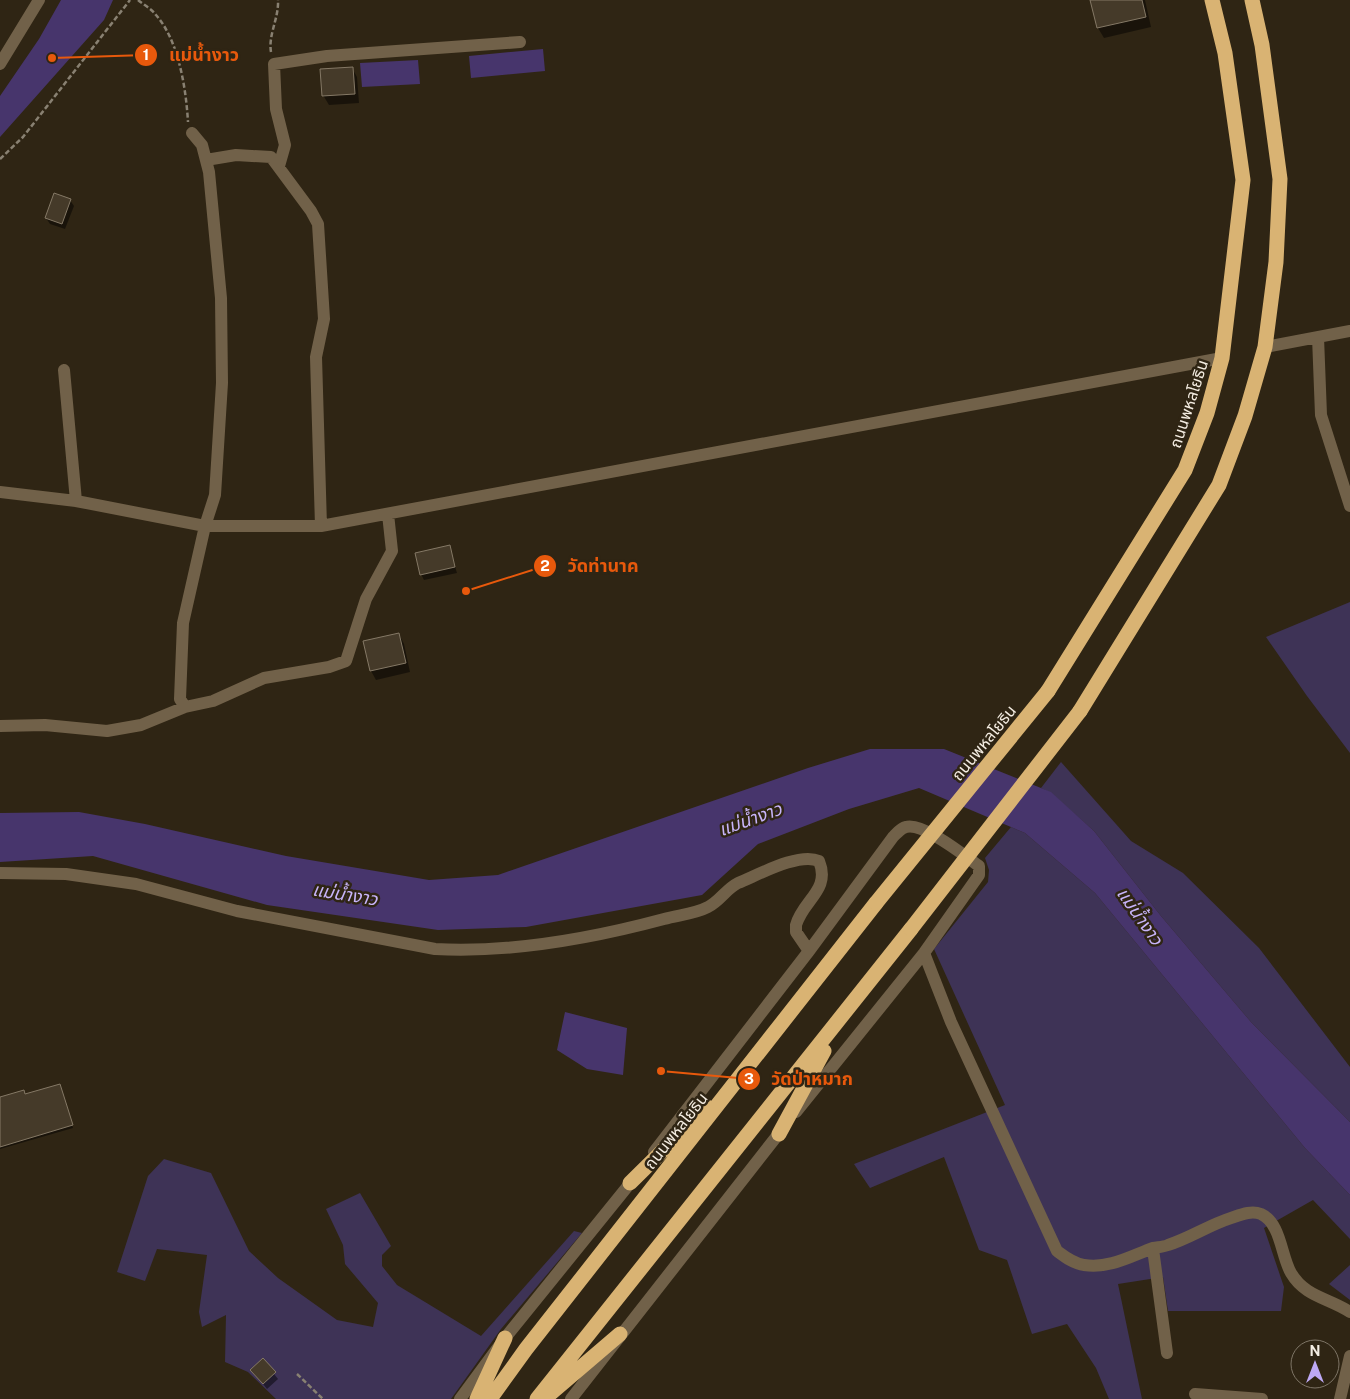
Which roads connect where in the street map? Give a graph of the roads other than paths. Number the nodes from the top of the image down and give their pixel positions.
1 (39, 0) edge
2 (1212, 0) edge
3 (1252, 0) edge
4 (520, 42) dead end
5 (0, 64) edge
6 (192, 133) road end
7 (206, 160) junction
8 (279, 166) junction
9 (1350, 331) edge
10 (1318, 337) junction
11 (1265, 347) junction
12 (1222, 358) junction
13 (64, 370) dead end
14 (0, 492) edge
15 (76, 500) junction
16 (1350, 506) edge
17 (388, 514) junction
18 (204, 526) junction
19 (321, 526) junction
20 (185, 707) junction
21 (0, 726) edge
22 (0, 873) edge
23 (809, 952) junction
24 (924, 953) junction
25 (844, 1014) junction
26 (756, 1058) junction
27 (779, 1134) junction
28 (630, 1183) junction
29 (1153, 1248) junction
30 (1350, 1312) edge
31 (620, 1334) junction
32 (505, 1338) junction
33 (1167, 1353) dead end
34 (1350, 1356) edge
35 (1195, 1394) dead end
36 (460, 1399) edge
37 (477, 1399) edge
38 (490, 1399) edge
39 (537, 1399) edge
40 (544, 1399) edge
41 (571, 1399) edge
42 (1262, 1399) edge
43 (1340, 1399) edge

1 - 5 street
2 - 12 highway, ถนนพหลโยธิน
3 - 11 highway
4 - 8 street
6 - 7 street
7 - 8 street
7 - 18 street
8 - 19 street
9 - 10 street
10 - 11 street
10 - 16 street
11 - 25 highway, bridge
12 - 17 street
12 - 26 highway, ถนนพหลโยธิน, bridge
13 - 15 street
14 - 15 street
15 - 18 street
17 - 19 street
17 - 20 street
18 - 19 street
18 - 20 street
20 - 21 street
22 - 23 street
23 - 24 street
23 - 28 street
24 - 27 street
24 - 29 street
25 - 27 highway
25 - 39 highway
26 - 28 highway
26 - 38 highway, ถนนพหลโยธิน
27 - 31 street
28 - 32 street
29 - 30 street
29 - 33 street
31 - 40 highway
31 - 41 street
32 - 36 street
32 - 37 highway
34 - 43 street
35 - 42 street

